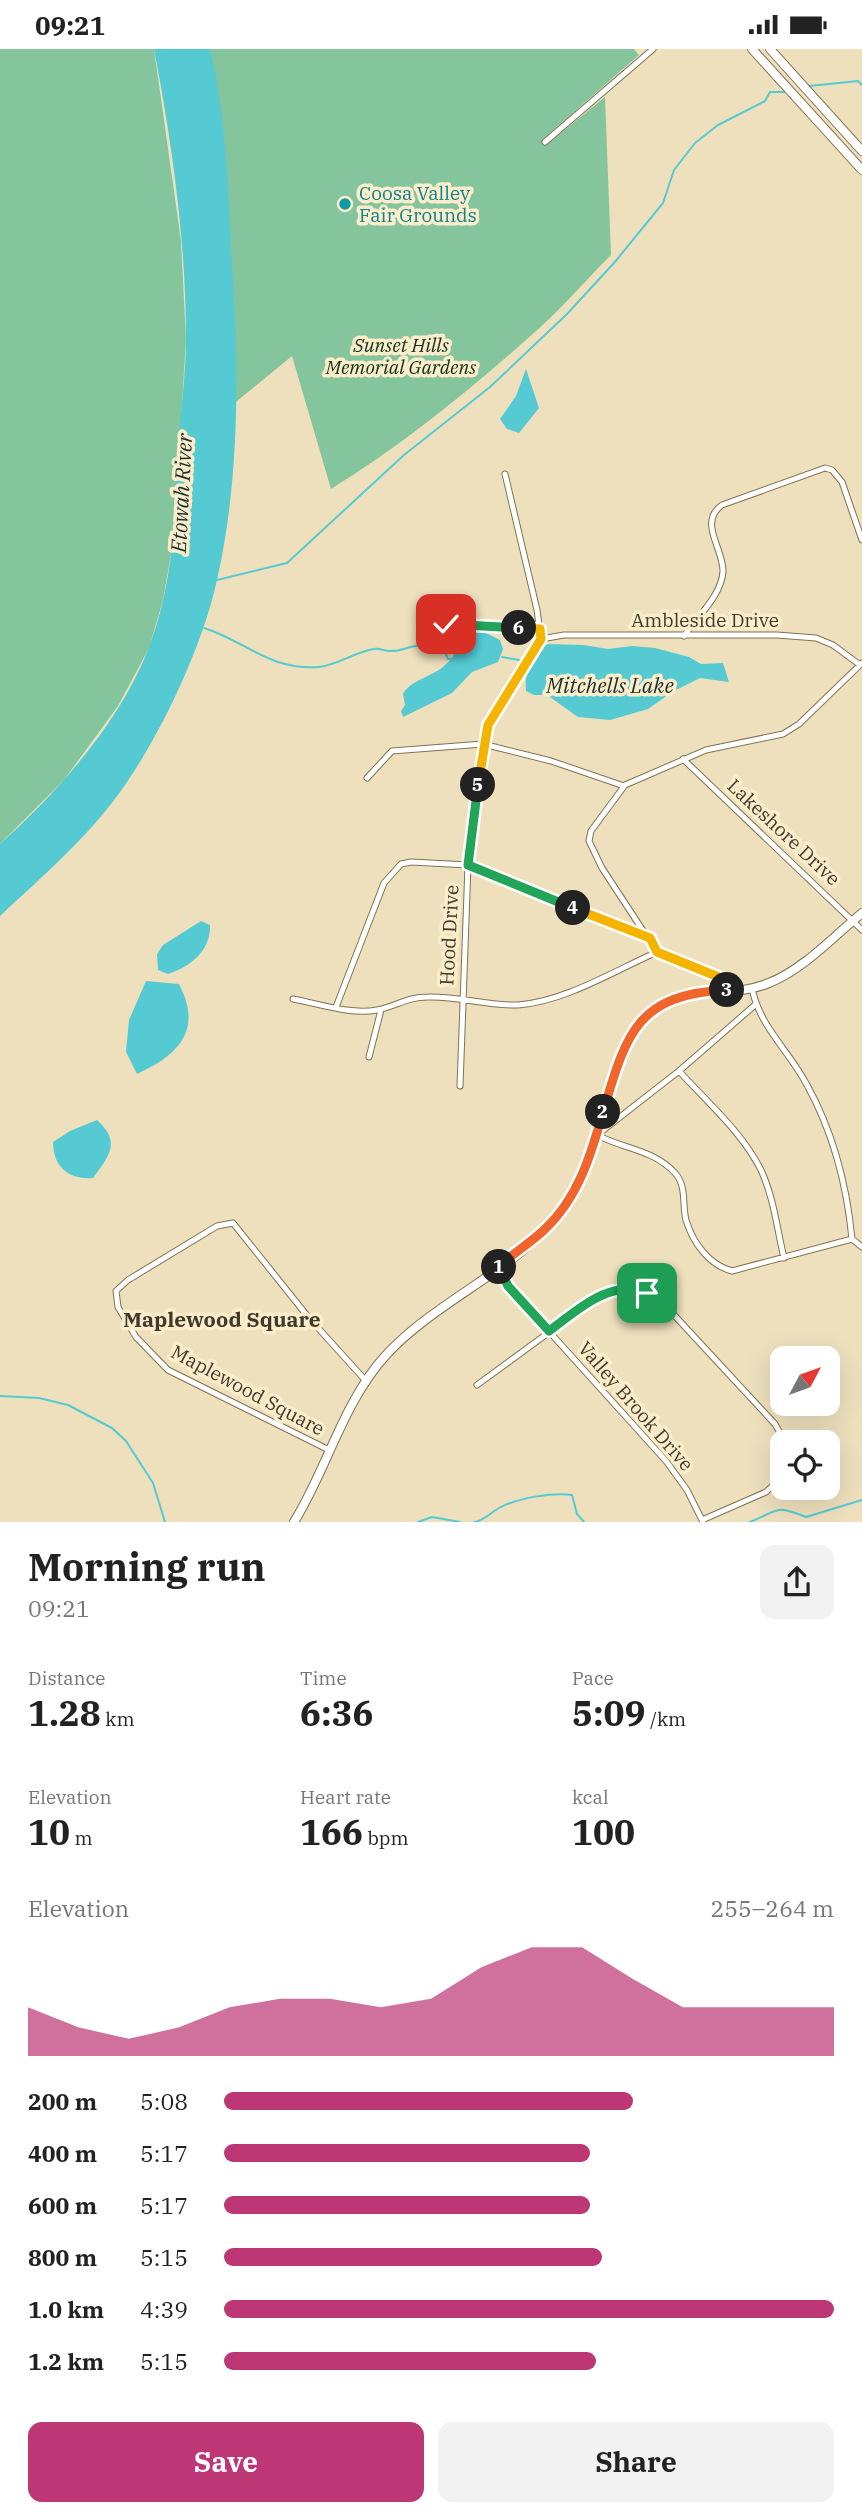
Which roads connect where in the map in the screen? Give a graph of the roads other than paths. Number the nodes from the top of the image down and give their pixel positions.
1 (653, 49) edge
2 (752, 49) edge
3 (770, 49) edge
4 (545, 142) dead end
5 (862, 151) edge
6 (862, 170) edge
7 (505, 474) dead end
8 (862, 540) edge
9 (442, 623) dead end
10 (540, 629) junction
11 (684, 636) junction
12 (541, 639) junction
13 (861, 664) edge
14 (483, 744) junction
15 (683, 759) junction
16 (367, 778) dead end
17 (624, 786) junction
18 (468, 865) junction
19 (862, 913) edge
20 (853, 920) junction
21 (862, 930) edge
22 (650, 938) junction
23 (657, 952) junction
24 (752, 988) junction
25 (735, 990) junction
26 (293, 999) dead end
27 (462, 999) junction
28 (755, 1005) junction
29 (336, 1007) junction
30 (380, 1010) junction
31 (369, 1057) dead end
32 (679, 1071) junction
33 (460, 1086) dead end
34 (597, 1135) junction
35 (852, 1239) junction
36 (862, 1247) edge
37 (784, 1258) junction
38 (495, 1269) junction
39 (549, 1331) junction
40 (366, 1381) junction
41 (477, 1385) dead end
42 (778, 1430) edge
43 (331, 1451) junction
44 (770, 1488) edge
45 (702, 1521) edge
46 (294, 1522) edge

1 - 4 street
2 - 6 street
3 - 5 street
7 - 10 street
8 - 11 street
9 - 10 street
10 - 12 street
11 - 12 street, Ambleside Drive
11 - 13 street, Ambleside Drive
12 - 14 street
13 - 15 street
14 - 16 street
14 - 17 street
14 - 18 street, Hood Drive
15 - 17 street
15 - 20 street, Lakeshore Drive
17 - 22 street
18 - 22 street
18 - 27 street, Hood Drive
18 - 29 street
19 - 20 street
20 - 21 street, Lakeshore Drive
20 - 24 street
22 - 23 street
23 - 25 street
23 - 27 street
24 - 25 street
24 - 28 street
25 - 34 street
26 - 29 street
27 - 30 street
27 - 33 street, Hood Drive
28 - 32 street
28 - 35 street
29 - 30 street
30 - 31 street
32 - 34 street
32 - 37 street
34 - 37 street
34 - 38 street
35 - 36 street
35 - 37 street
38 - 39 street, Valley Brook Drive
38 - 40 street
39 - 41 street
39 - 42 street
39 - 45 street, Valley Brook Drive
40 - 43 street
40 - 43 street, Maplewood Square
43 - 46 street
44 - 45 street

